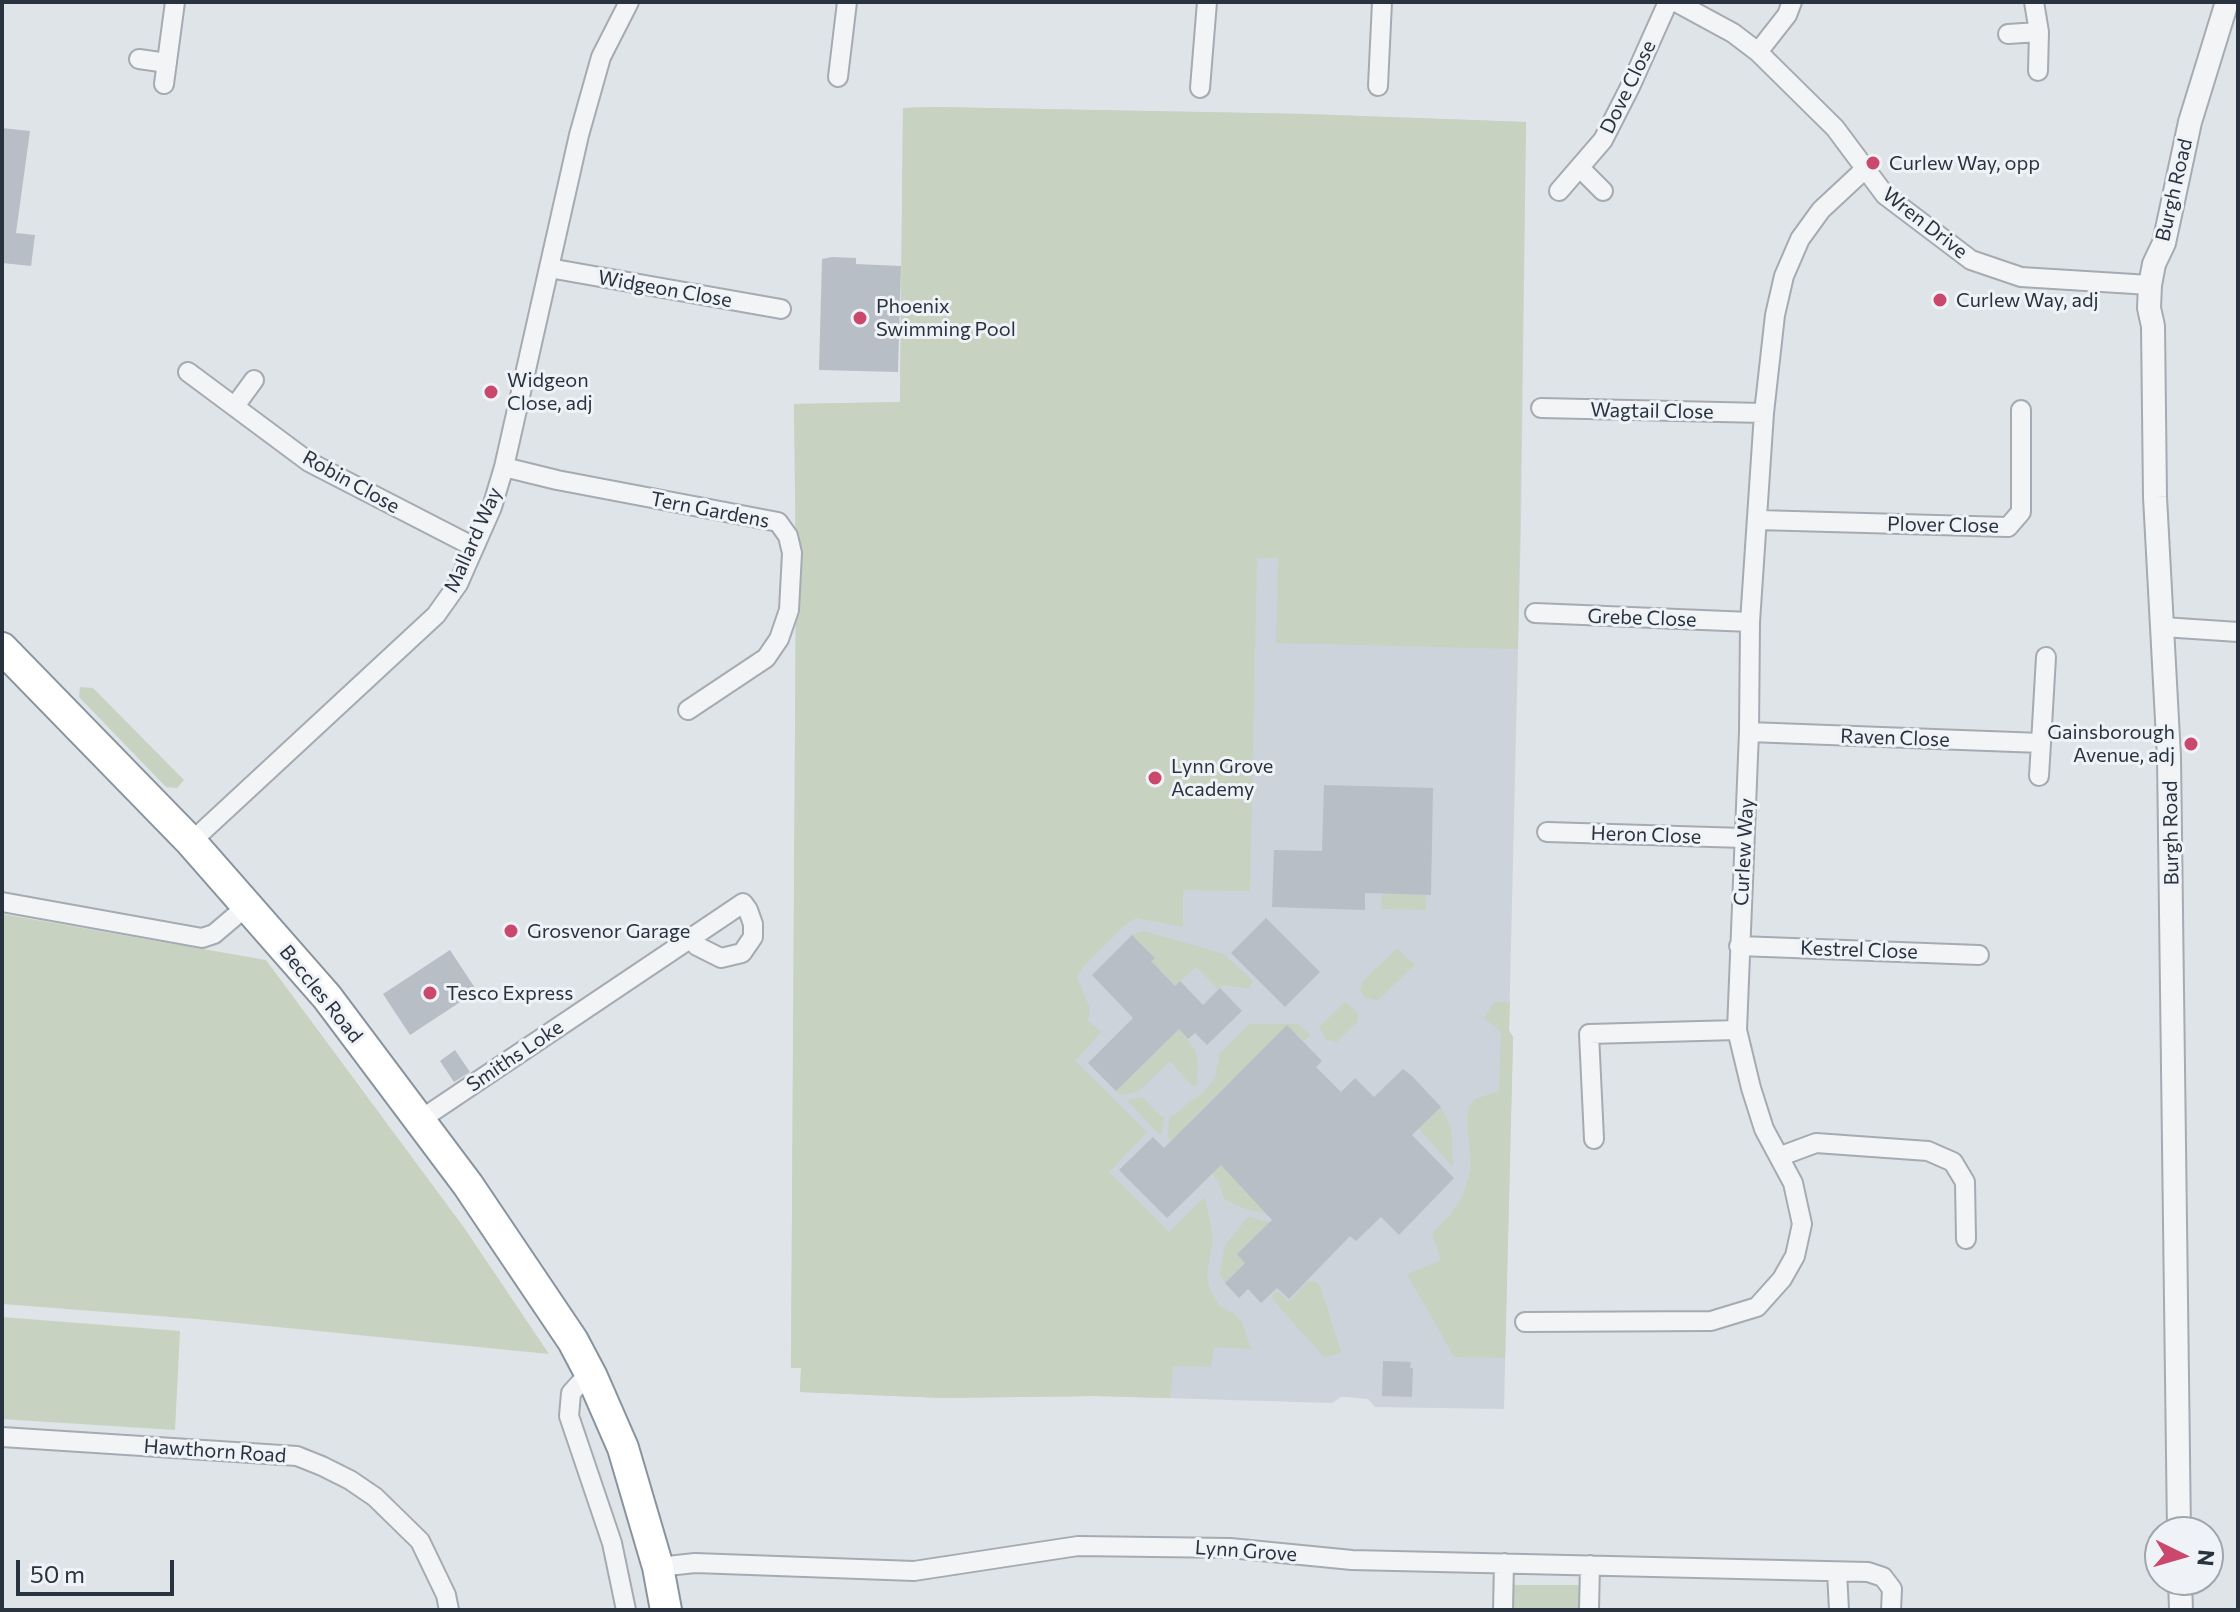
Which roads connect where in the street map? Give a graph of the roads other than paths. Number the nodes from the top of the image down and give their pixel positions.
1 (175, 2) edge
2 (629, 2) edge
3 (847, 2) edge
4 (1207, 2) edge
5 (1382, 2) edge
6 (1668, 2) edge
7 (1676, 2) edge
8 (1792, 2) edge
9 (2034, 2) edge
10 (2227, 2) edge
11 (2039, 32) junction
12 (2008, 34) dead end
13 (1758, 52) junction
14 (139, 59) dead end
15 (167, 63) junction
16 (2038, 71) dead end
17 (838, 77) dead end
18 (164, 84) dead end
19 (1378, 86) dead end
20 (1200, 88) dead end
21 (1580, 168) junction
22 (1865, 169) junction
23 (1559, 191) dead end
24 (1603, 191) dead end
25 (549, 268) junction
26 (2150, 285) junction
27 (781, 309) dead end
28 (188, 372) dead end
29 (254, 380) dead end
30 (235, 406) junction
31 (1541, 408) dead end
32 (2021, 410) dead end
33 (1764, 413) junction
34 (504, 467) junction
35 (1758, 520) junction
36 (474, 547) junction
37 (1535, 613) dead end
38 (1750, 622) junction
39 (2163, 627) junction
40 (2238, 632) edge
41 (2, 648) edge
42 (2046, 657) dead end
43 (688, 710) dead end
44 (1749, 732) junction
45 (2041, 743) junction
46 (2039, 776) dead end
47 (1547, 832) dead end
48 (1744, 838) junction
49 (191, 842) junction
50 (2, 902) edge
51 (247, 906) junction
52 (691, 938) dead end
53 (1739, 946) junction
54 (1979, 955) dead end
55 (1737, 1030) junction
56 (420, 1120) junction
57 (1594, 1139) dead end
58 (1781, 1156) junction
59 (1966, 1239) dead end
60 (1525, 1322) dead end
61 (592, 1377) junction
62 (2, 1437) edge
63 (2179, 1516) edge
64 (1504, 1563) junction
65 (1590, 1565) junction
66 (658, 1567) junction
67 (1837, 1572) junction
68 (449, 1610) edge
69 (626, 1610) edge
70 (666, 1610) edge
71 (1503, 1610) edge
72 (1589, 1610) edge
73 (1839, 1610) edge
74 (1891, 1610) edge

1 - 15 street
2 - 25 street, Mallard Way
3 - 17 street
4 - 20 street
5 - 19 street
6 - 21 street, Dove Close
7 - 13 street, Wren Drive
8 - 13 street
9 - 11 street
10 - 26 street, Burgh Road
11 - 12 street
11 - 16 street
13 - 22 street, Wren Drive
14 - 15 street
15 - 18 street
21 - 23 street, Dove Close
21 - 24 street
22 - 26 street, Wren Drive
22 - 33 street, Curlew Way
25 - 27 street, Widgeon Close
25 - 34 street, Mallard Way
26 - 39 street, Burgh Road
28 - 30 street, Robin Close
29 - 30 street
30 - 36 street, Robin Close
31 - 33 street, Wagtail Close
32 - 35 street, Plover Close
33 - 35 street, Curlew Way
34 - 36 street, Mallard Way
34 - 43 street, Tern Gardens
35 - 38 street, Curlew Way
36 - 49 street, Mallard Way
37 - 38 street, Grebe Close
38 - 44 street, Curlew Way
39 - 40 street
39 - 63 street, Burgh Road
41 - 49 highway, Beccles Road
42 - 45 street
44 - 45 street, Raven Close
44 - 48 street, Curlew Way
45 - 46 street
47 - 48 street, Heron Close
48 - 53 street, Curlew Way
49 - 51 highway, Beccles Road
50 - 51 street
51 - 56 highway, Beccles Road
52 - 56 street, Smiths Loke
53 - 54 street, Kestrel Close
53 - 55 street, Curlew Way
55 - 57 street
55 - 58 street, Curlew Way
56 - 61 highway, Beccles Road
58 - 59 street
58 - 60 street, Curlew Way
61 - 66 highway, Beccles Road
61 - 69 street
62 - 68 street, Hawthorn Road
64 - 65 street, Lynn Grove
64 - 66 street, Lynn Grove
64 - 71 street
65 - 67 street, Lynn Grove
65 - 72 street
66 - 70 highway, Beccles Road
67 - 73 street
67 - 74 street, Lynn Grove

